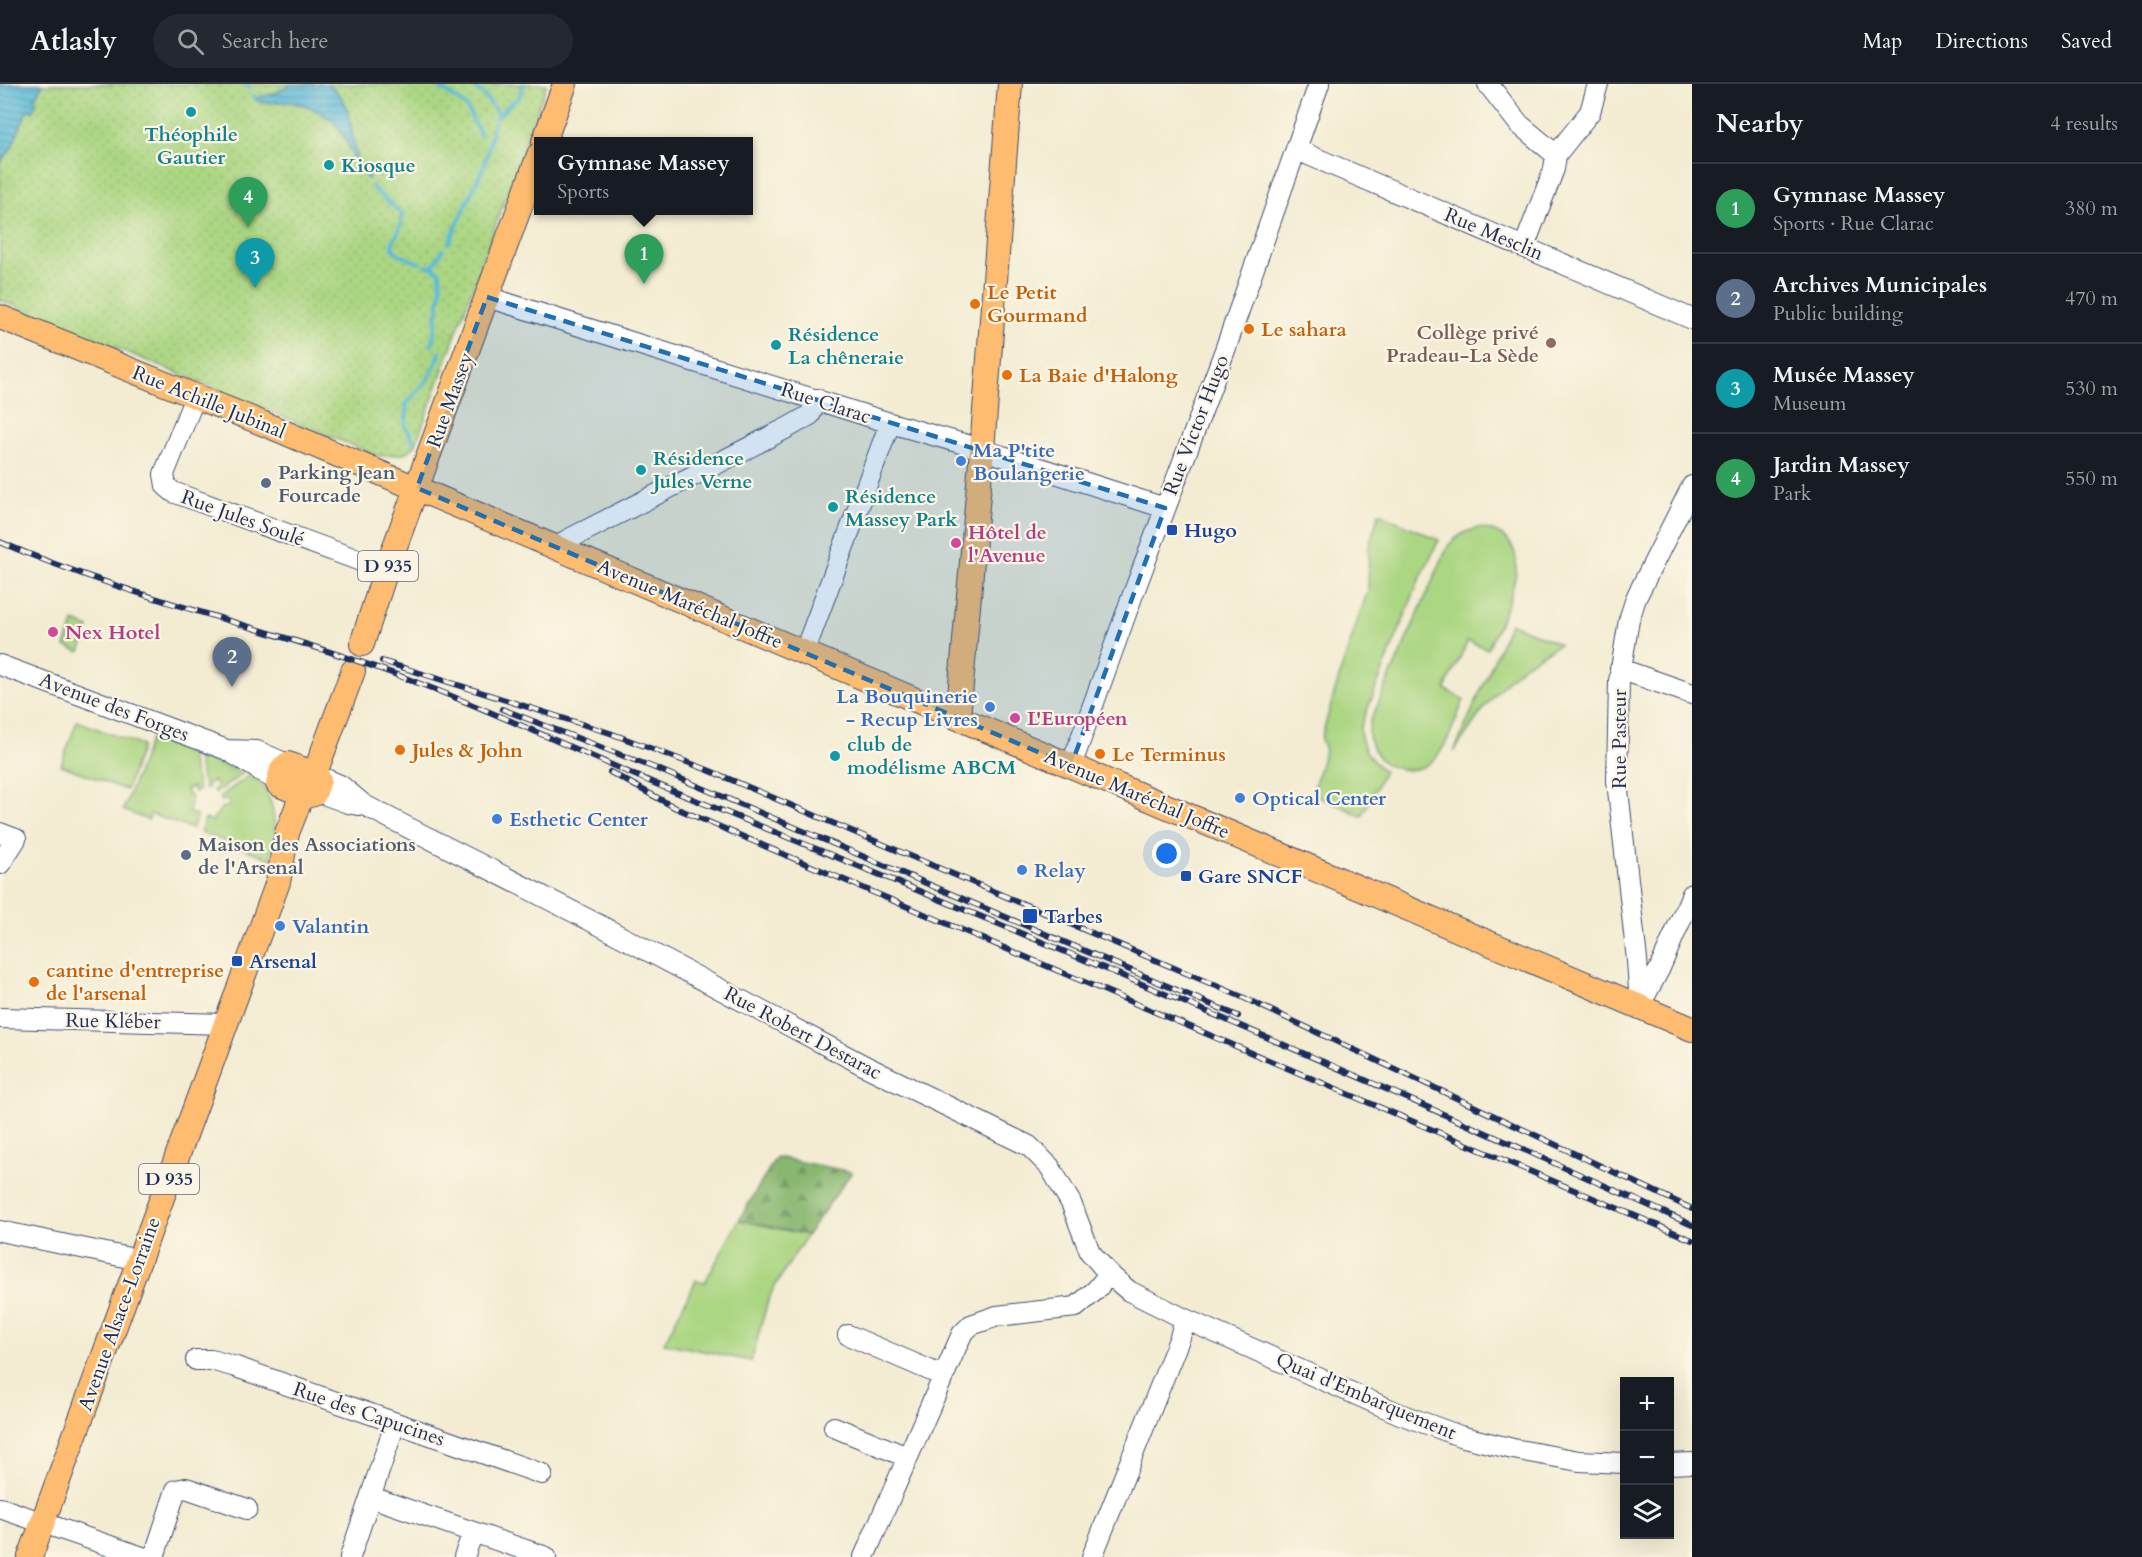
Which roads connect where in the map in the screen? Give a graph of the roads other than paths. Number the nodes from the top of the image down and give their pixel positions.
1 (565, 84) edge
2 (1010, 84) edge
3 (1319, 84) edge
4 (1488, 84) edge
5 (1598, 84) edge
6 (545, 137) edge
7 (1297, 150) junction
8 (1556, 155) junction
9 (534, 170) edge
10 (1524, 247) junction
11 (487, 297) junction
12 (0, 317) edge
13 (1692, 319) edge
14 (27, 328) junction
15 (0, 331) edge
16 (195, 397) junction
17 (817, 399) junction
18 (890, 423) junction
19 (982, 450) junction
20 (1692, 486) edge
21 (417, 488) junction
22 (1165, 508) junction
23 (557, 548) junction
24 (377, 567) dead end
25 (362, 644) dead end
26 (804, 653) junction
27 (0, 665) edge
28 (1620, 669) junction
29 (353, 671) dead end
30 (1692, 694) edge
31 (958, 718) junction
32 (1071, 766) junction
33 (299, 781) junction
34 (8, 836) edge
35 (0, 864) edge
36 (1692, 894) edge
37 (1640, 1006) junction
38 (0, 1018) edge
39 (226, 1024) junction
40 (1692, 1029) edge
41 (0, 1231) edge
42 (139, 1260) junction
43 (1108, 1274) junction
44 (1185, 1319) junction
45 (848, 1335) dead end
46 (196, 1360) dead end
47 (943, 1376) junction
48 (395, 1424) junction
49 (834, 1427) dead end
50 (907, 1457) junction
51 (1620, 1462) edge
52 (1692, 1463) edge
53 (1674, 1464) edge
54 (542, 1474) dead end
55 (371, 1497) junction
56 (240, 1507) dead end
57 (0, 1508) edge
58 (42, 1523) junction
59 (473, 1532) junction
60 (30, 1557) edge
61 (142, 1557) edge
62 (154, 1557) edge
63 (350, 1557) edge
64 (464, 1557) edge
65 (546, 1557) edge
66 (864, 1557) edge
67 (1092, 1557) edge

1 - 6 main road
2 - 19 main road
3 - 7 street, Rue Victor Hugo
4 - 8 street
5 - 8 street
7 - 10 street, Rue Mesclin
7 - 22 street, Rue Victor Hugo
8 - 10 street
9 - 11 main road, Rue Massey
10 - 13 street, Rue Mesclin
11 - 17 street, Rue Clarac
11 - 21 main road, Rue Massey
12 - 14 main road, Rue Achille Jubinal
14 - 15 street
14 - 16 main road, Rue Achille Jubinal
16 - 21 main road, Rue Achille Jubinal
16 - 24 street, Rue Jules Soulé
17 - 18 street, Rue Clarac
17 - 23 street
18 - 19 street, Rue Clarac
18 - 26 street
19 - 22 street, Rue Clarac
19 - 31 main road
20 - 28 street, Rue Pasteur
21 - 23 main road, Avenue Maréchal Joffre
21 - 25 main road, Rue Massey / D 935
22 - 32 street, Rue Victor Hugo
23 - 26 main road, Avenue Maréchal Joffre
26 - 31 main road, Avenue Maréchal Joffre
27 - 33 street, Avenue des Forges
28 - 30 street
28 - 37 street, Rue Pasteur
29 - 33 main road, Avenue Alsace-Lorraine / D 935
31 - 32 main road, Avenue Maréchal Joffre
32 - 37 main road, Avenue Maréchal Joffre
33 - 39 main road, Avenue Alsace-Lorraine / D 935
33 - 43 street, Rue Robert Destarac
34 - 35 street
36 - 37 street
37 - 40 main road, Avenue Maréchal Joffre
38 - 39 street, Rue Kléber
39 - 42 main road, Avenue Alsace-Lorraine / D 935
41 - 42 street
42 - 58 main road, Avenue Alsace-Lorraine / D 935
43 - 44 street, Rue Robert Destarac
43 - 47 street
44 - 51 street, Quai d'Embarquement
44 - 67 street
45 - 47 street
46 - 48 street, Rue des Capucines
47 - 50 street
48 - 54 street, Rue des Capucines
48 - 55 street
49 - 50 street
50 - 66 street
52 - 53 street
55 - 59 street
55 - 63 street
56 - 62 street
57 - 58 street
58 - 60 main road, Avenue Alsace-Lorraine / D 935
58 - 61 street
59 - 64 street
59 - 65 street

